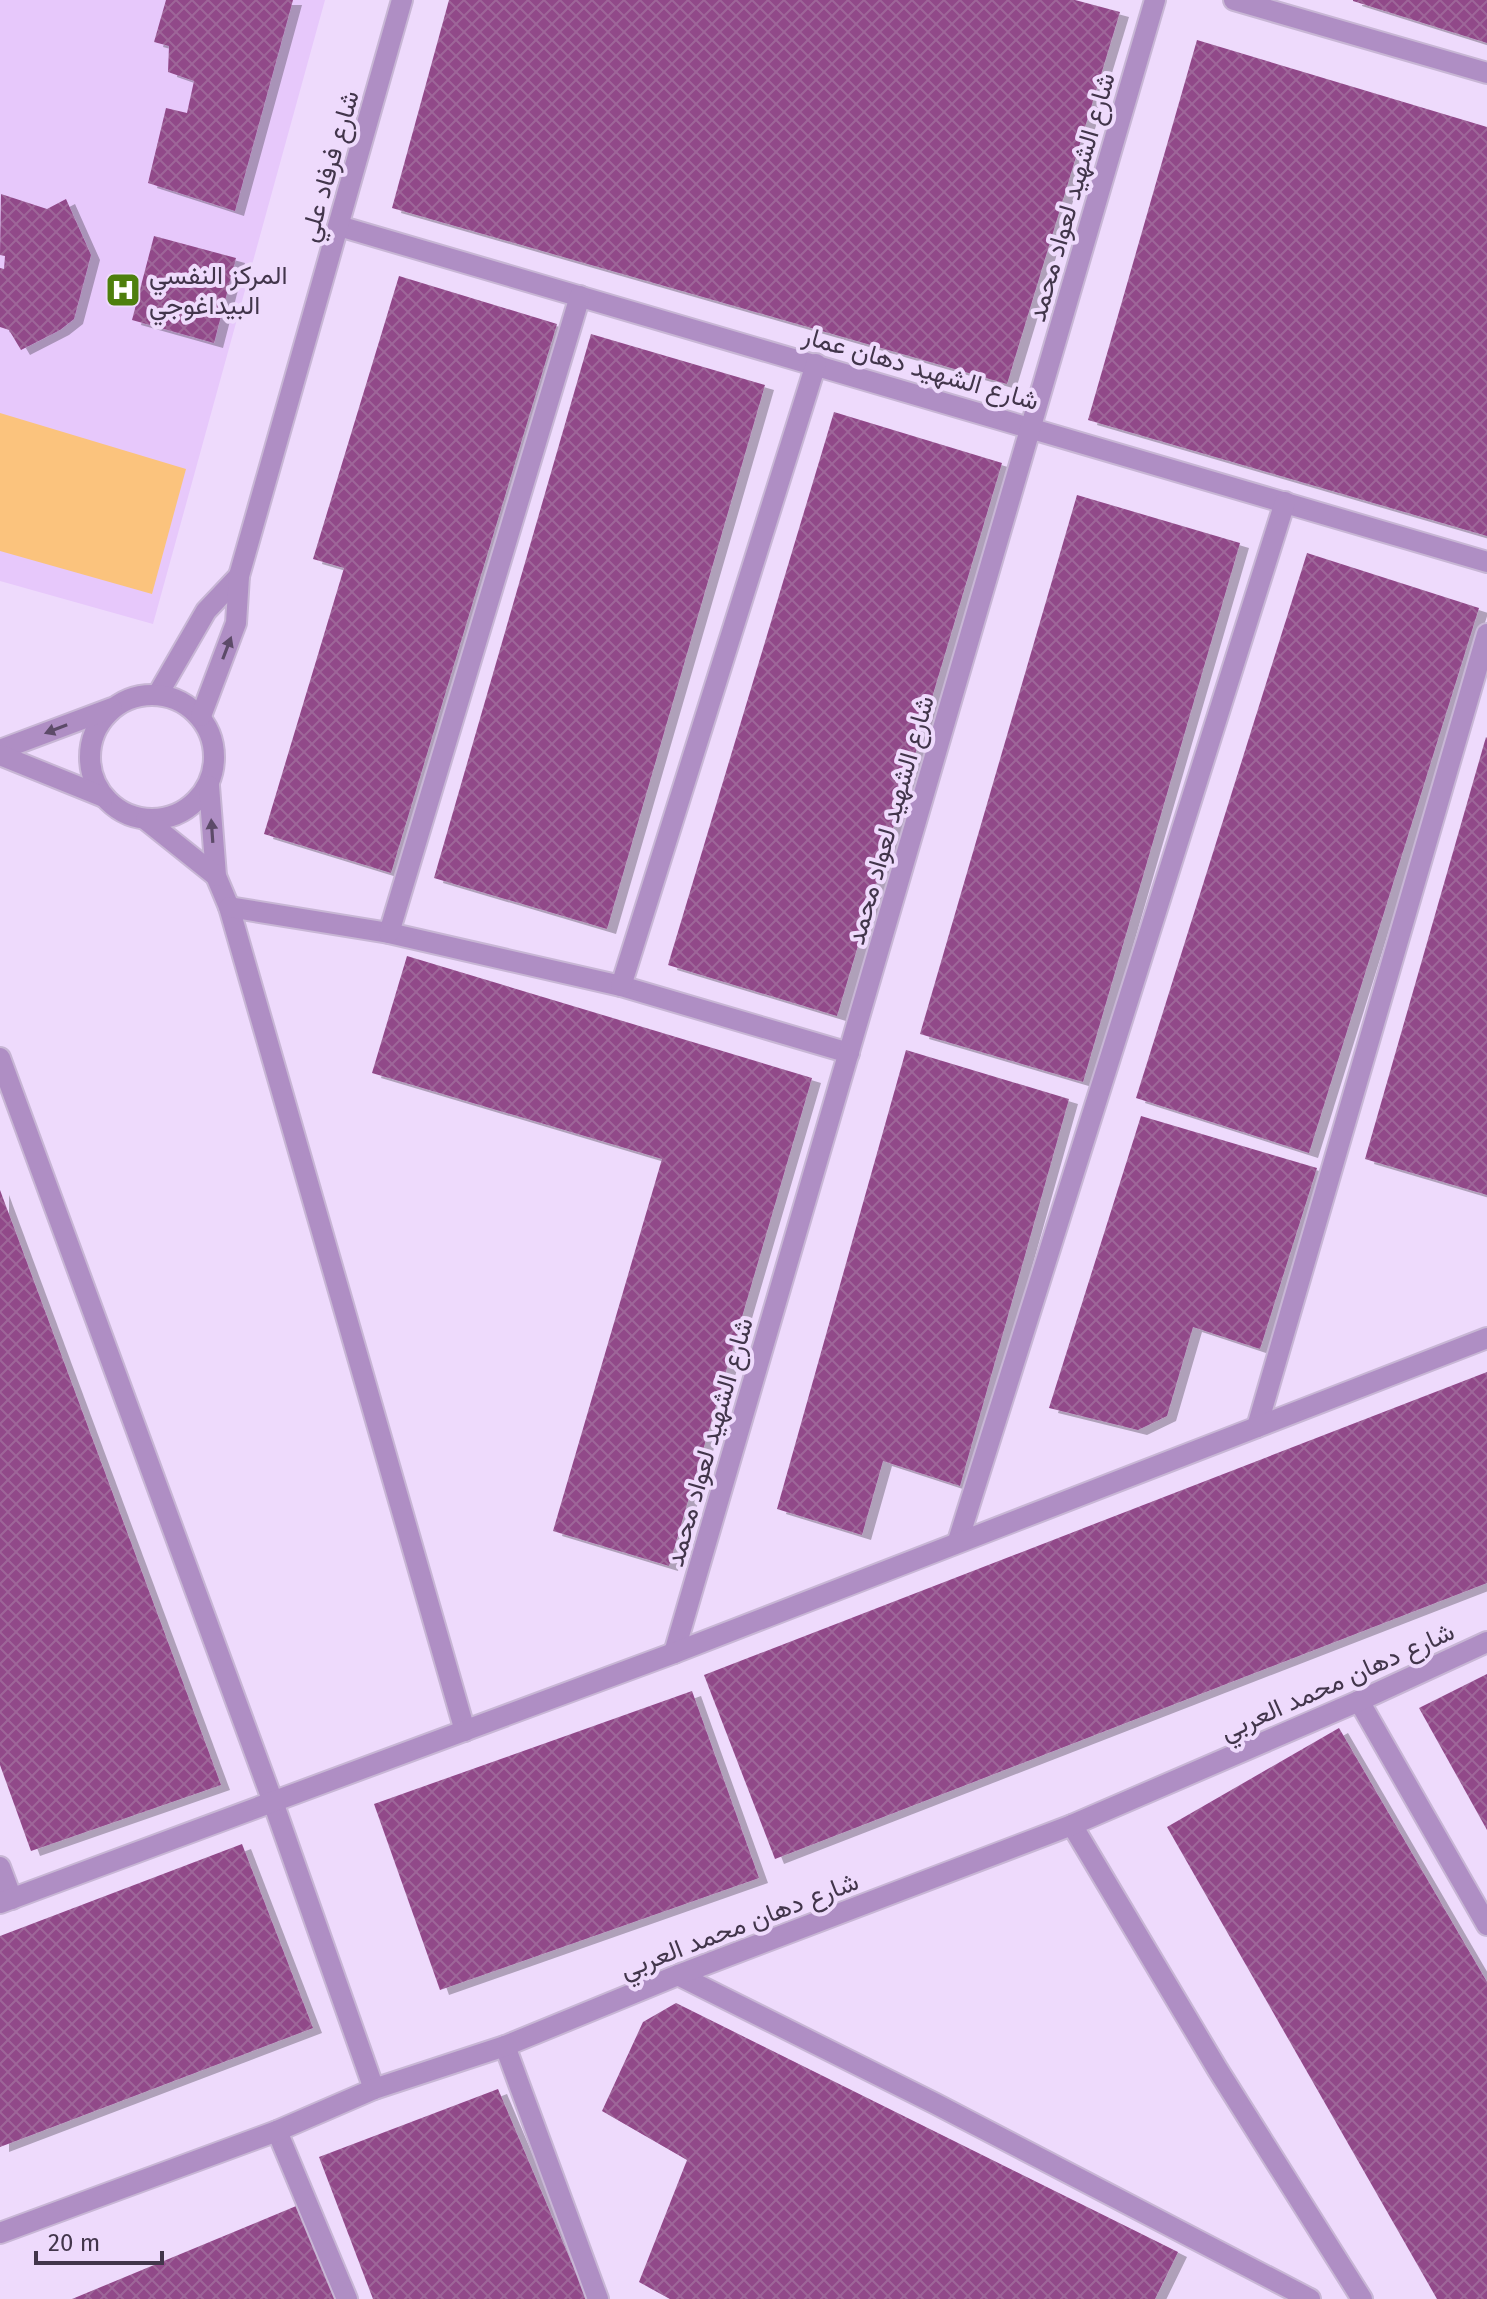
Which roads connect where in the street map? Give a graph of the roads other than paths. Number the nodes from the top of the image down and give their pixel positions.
1 (402, 0) edge
2 (1155, 0) edge
3 (1234, 0) edge
4 (1487, 73) edge
5 (339, 226) junction
6 (580, 296) junction
7 (816, 364) junction
8 (1032, 427) junction
9 (1285, 502) junction
10 (1487, 562) edge
11 (239, 576) junction
12 (1487, 634) edge
13 (158, 694) junction
14 (112, 708) junction
15 (201, 716) junction
16 (0, 752) edge
17 (209, 786) junction
18 (104, 797) junction
19 (146, 820) junction
20 (216, 876) junction
21 (229, 907) junction
22 (389, 933) junction
23 (621, 986) junction
24 (849, 1053) junction
25 (0, 1058) edge
26 (5, 1088) edge
27 (1487, 1338) edge
28 (1257, 1427) junction
29 (958, 1541) junction
30 (1487, 1642) edge
31 (674, 1653) junction
32 (1359, 1701) junction
33 (465, 1731) junction
34 (273, 1802) junction
35 (1072, 1825) junction
36 (0, 1867) edge
37 (6, 1901) edge
38 (1487, 1925) edge
39 (678, 1975) junction
40 (505, 2046) junction
41 (374, 2089) junction
42 (277, 2131) junction
43 (0, 2233) edge
44 (347, 2299) edge
45 (598, 2299) edge
46 (1310, 2299) edge
47 (1362, 2299) edge

1 - 5 street, شارع فرفاد علي
2 - 8 street, شارع الشهيد لعواد محمد
3 - 4 street
5 - 6 street, شارع الشهيد دهان عمار
5 - 11 street, شارع فرفاد علي
6 - 7 street, شارع الشهيد دهان عمار
6 - 22 street
7 - 8 street, شارع الشهيد دهان عمار
7 - 23 street
8 - 9 street, شارع الشهيد دهان عمار
8 - 24 street, شارع الشهيد لعواد محمد
9 - 10 street, شارع الشهيد دهان عمار
9 - 29 street
11 - 13 street, شارع فرفاد علي
15 -> 11 street, شارع فرفاد علي
12 - 28 street
13 - 14 street
13 - 15 street
14 -> 16 street
14 - 18 street
15 - 17 street
16 - 18 street
17 - 19 street
20 -> 17 street
18 - 19 street
19 - 20 street
20 - 21 street
21 - 22 street
21 - 33 street
22 - 23 street
23 - 24 street
24 - 31 street, شارع الشهيد لعواد محمد
25 - 26 street
26 - 34 street
27 - 28 street
28 - 29 street
29 - 31 street
30 - 32 street, شارع دهان محمد العربي
31 - 33 street
32 - 35 street, شارع دهان محمد العربي
32 - 38 street
33 - 34 street
34 - 37 street
34 - 41 street
35 - 39 street, شارع دهان محمد العربي
35 - 47 street
36 - 37 street
39 - 40 street, شارع دهان محمد العربي
39 - 46 street
40 - 41 street, شارع دهان محمد العربي
40 - 45 street
41 - 42 street, شارع دهان محمد العربي
42 - 43 street, شارع دهان محمد العربي
42 - 44 street

